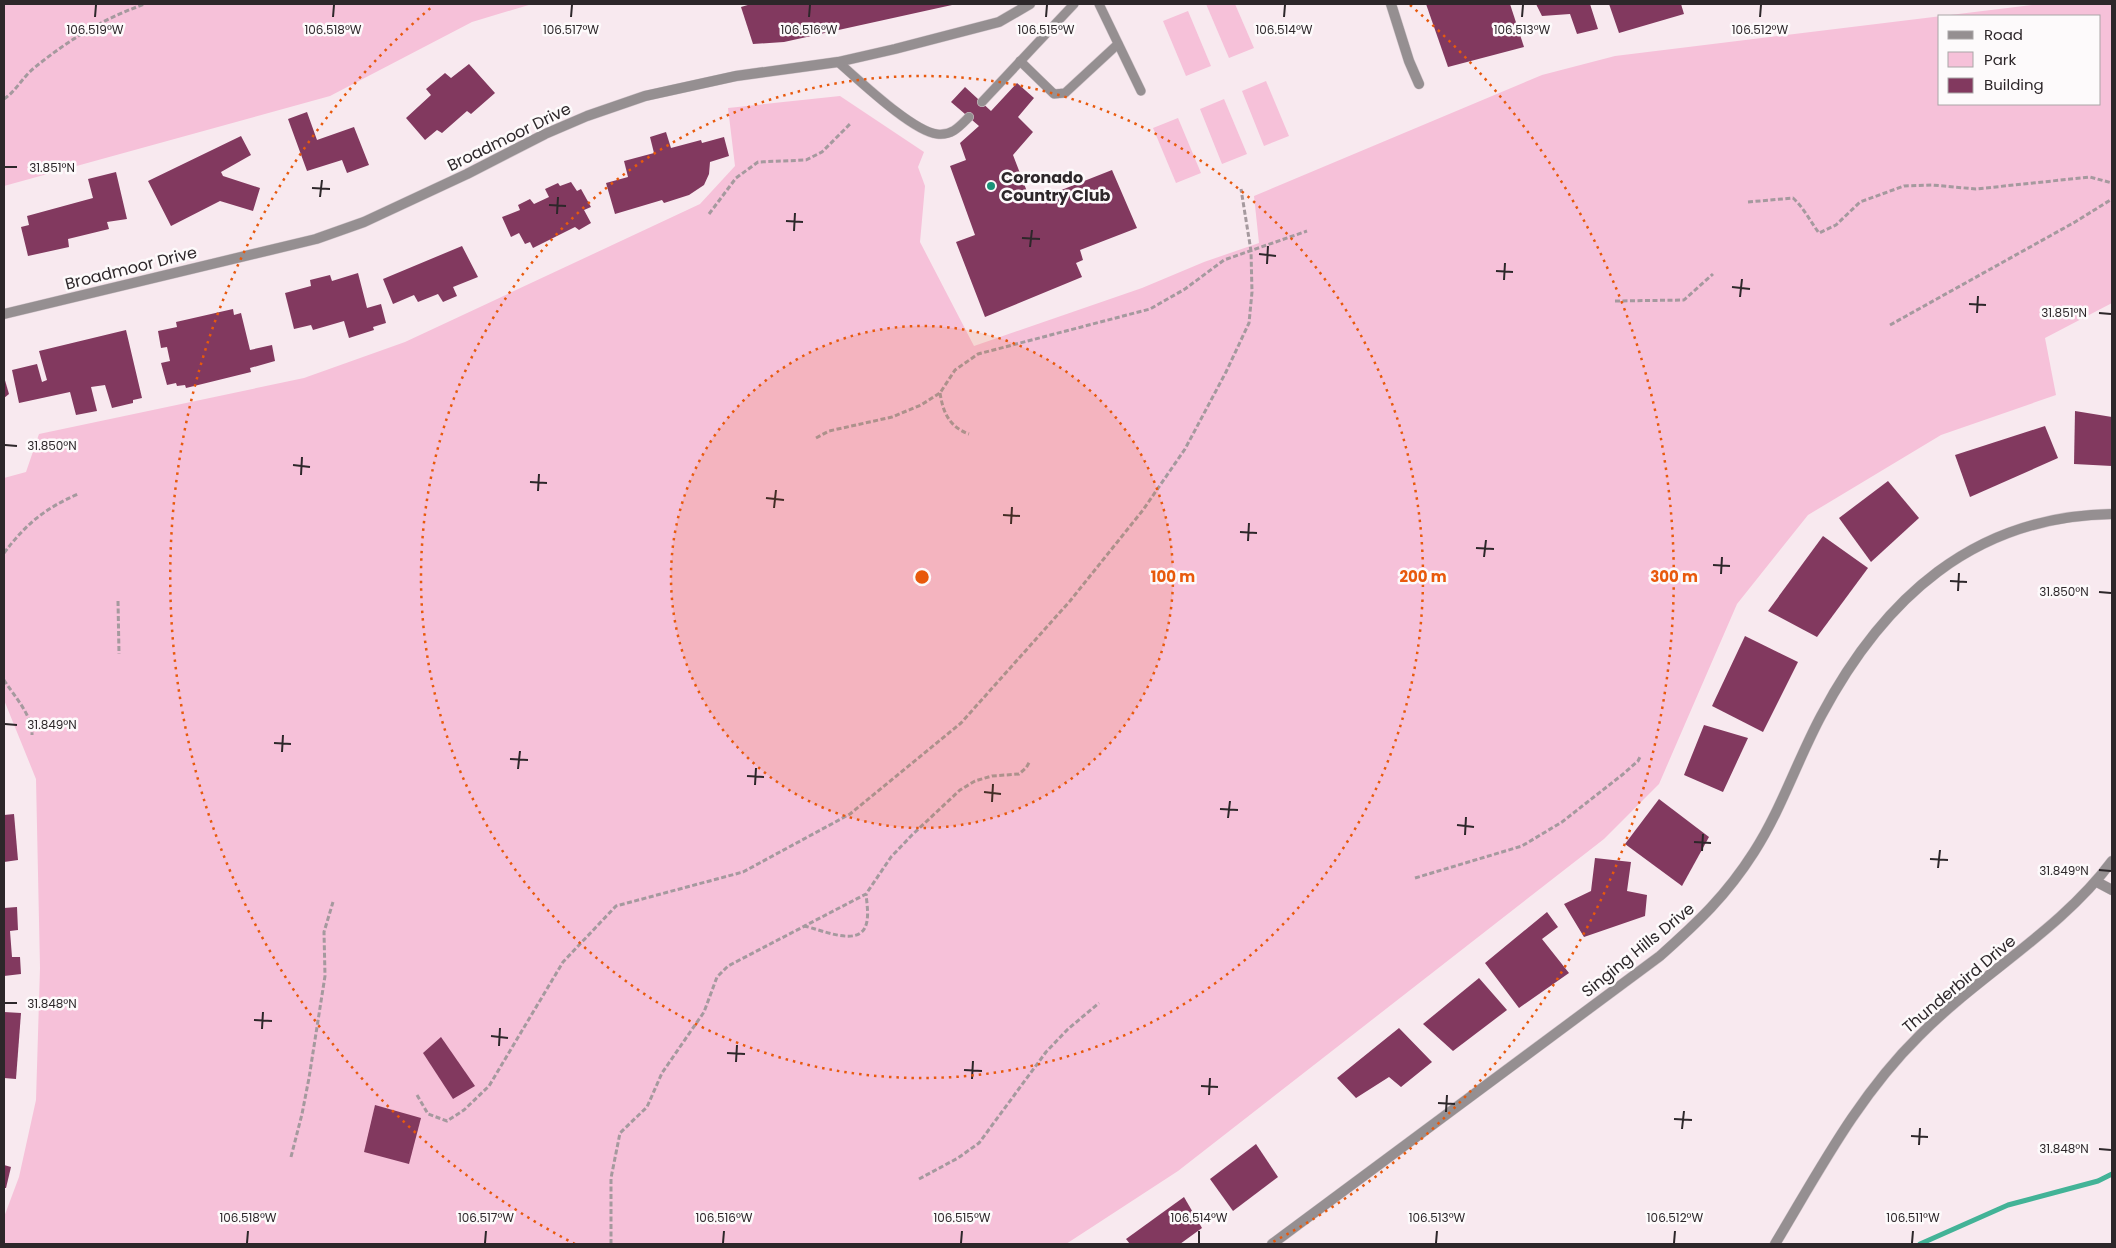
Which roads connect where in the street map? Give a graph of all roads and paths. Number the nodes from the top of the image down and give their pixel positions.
1 (145, 4) edge
2 (1030, 4) edge
3 (1074, 4) edge
4 (1099, 4) edge
5 (1391, 4) edge
6 (1118, 44) junction
7 (1020, 61) junction
8 (838, 62) junction
9 (1419, 84) dead end
10 (1140, 91) dead end
11 (4, 99) edge
12 (982, 102) dead end
13 (969, 117) dead end
14 (850, 124) dead end
15 (2112, 183) edge
16 (1241, 190) dead end
17 (2112, 199) edge
18 (1748, 202) dead end
19 (709, 214) dead end
20 (1307, 231) dead end
21 (1251, 251) junction
22 (1712, 274) dead end
23 (1615, 301) dead end
24 (4, 314) edge
25 (1890, 325) dead end
26 (940, 393) junction
27 (969, 434) dead end
28 (816, 438) dead end
29 (78, 494) dead end
30 (2112, 514) edge
31 (4, 553) edge
32 (118, 601) dead end
33 (119, 654) dead end
34 (4, 680) edge
35 (32, 735) dead end
36 (1641, 756) dead end
37 (1030, 761) dead end
38 (2112, 861) edge
39 (1415, 878) dead end
40 (2097, 882) junction
41 (2112, 890) edge
42 (866, 894) junction
43 (333, 902) dead end
44 (803, 925) junction
45 (1099, 1003) dead end
46 (417, 1095) dead end
47 (291, 1157) dead end
48 (919, 1179) dead end
49 (611, 1244) edge
50 (1272, 1244) edge
51 (1775, 1244) edge

1 - 11 path
2 - 8 street, Broadmoor Drive
3 - 7 lane
4 - 6 lane
5 - 9 street
6 - 7 lane
6 - 10 lane
7 - 12 lane
8 - 13 lane
8 - 24 street, Broadmoor Drive
14 - 19 path
15 - 18 path
16 - 21 path
17 - 25 path
20 - 21 path
21 - 26 path
21 - 46 path
22 - 23 path
26 - 27 path
26 - 28 path
29 - 31 path
30 - 50 street, Singing Hills Drive
32 - 33 path
34 - 35 path
36 - 39 path
37 - 42 path
38 - 40 street, Thunderbird Drive
40 - 41 street
40 - 51 street, Thunderbird Drive
42 - 44 path
42 - 44 path
43 - 47 path
44 - 49 path
45 - 48 path

